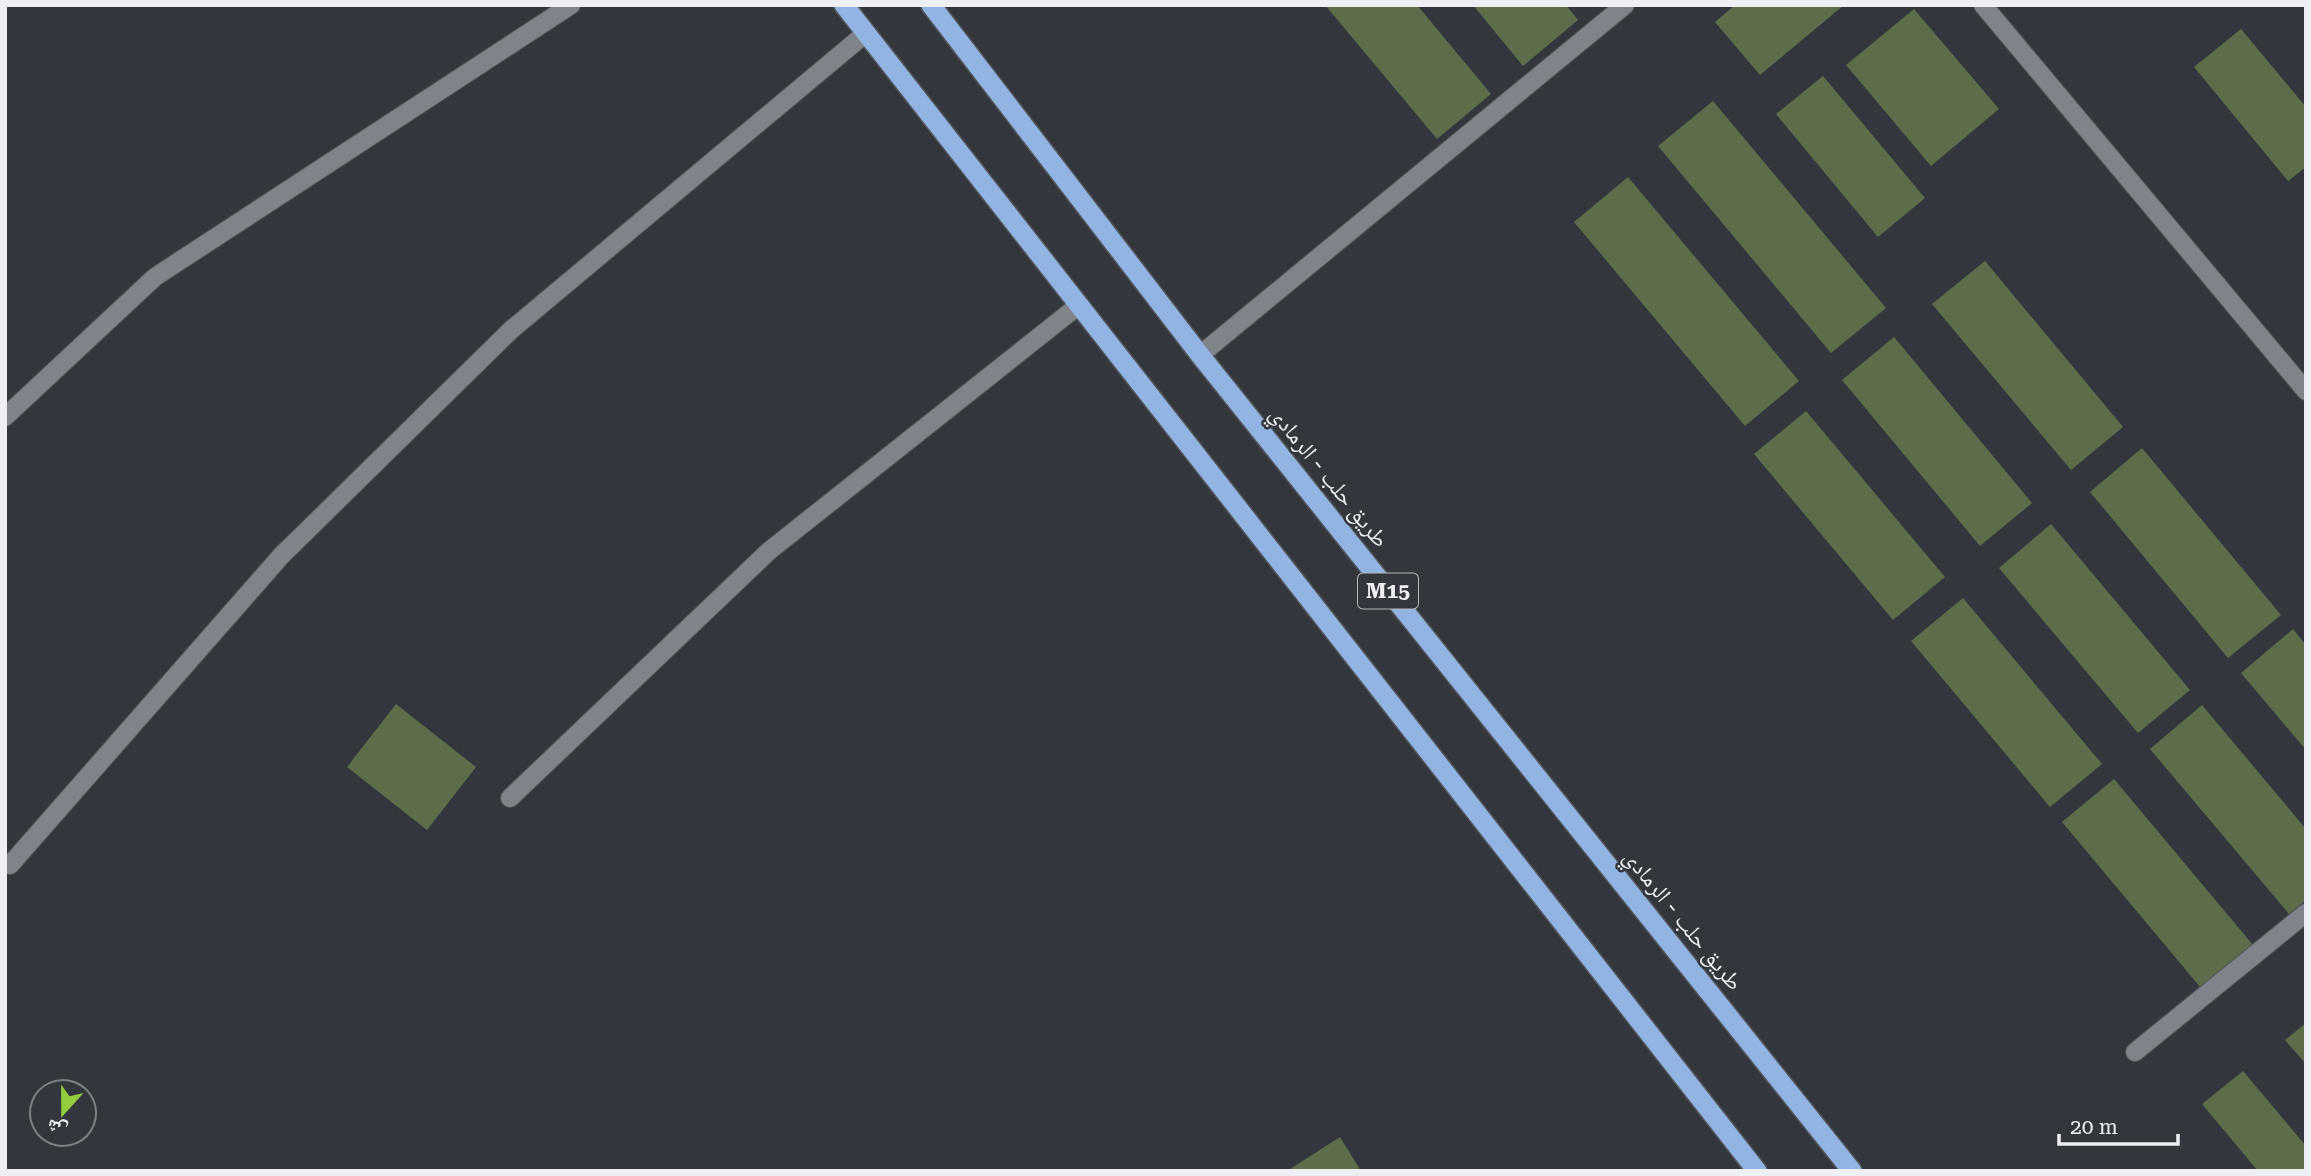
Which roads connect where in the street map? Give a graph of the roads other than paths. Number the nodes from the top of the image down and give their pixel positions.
1 (571, 5) edge
2 (844, 5) edge
3 (932, 5) edge
4 (1625, 5) edge
5 (1983, 5) edge
6 (866, 33) junction
7 (1079, 305) junction
8 (1200, 355) junction
9 (2306, 391) edge
10 (5, 416) edge
11 (510, 798) dead end
12 (10, 865) dead end
13 (2306, 913) edge
14 (2135, 1052) dead end
15 (1757, 1171) edge
16 (1852, 1171) edge

1 - 10 street
2 - 6 highway, M15
3 - 8 highway, طريق حلب - الرمادي / M15
4 - 8 street
5 - 9 street
6 - 7 highway, M15
6 - 12 street
7 - 11 street
7 - 15 highway, M15
8 - 16 highway, طريق حلب - الرمادي / M15
13 - 14 street

